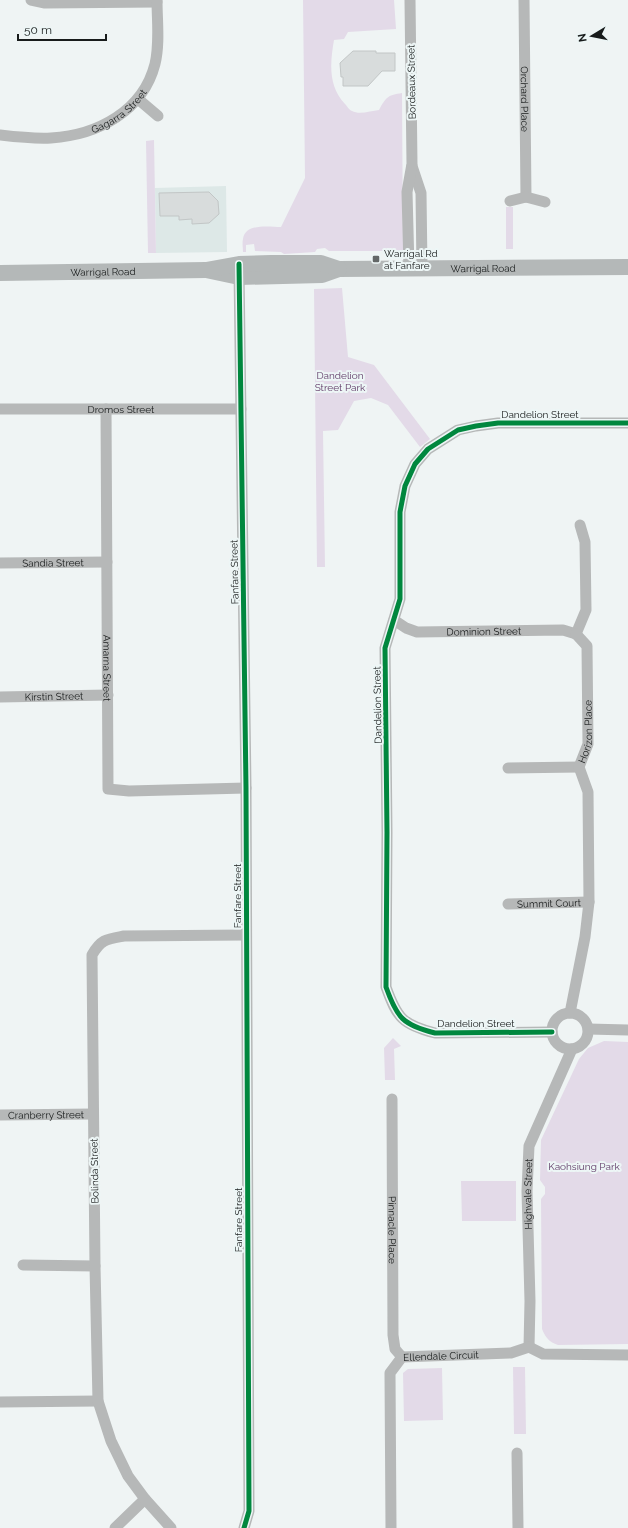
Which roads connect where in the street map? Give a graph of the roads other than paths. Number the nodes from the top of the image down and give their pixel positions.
1 (31, 0) edge
2 (410, 0) edge
3 (524, 0) edge
4 (157, 1) edge
5 (138, 99) junction
6 (158, 116) dead end
7 (0, 135) edge
8 (526, 197) junction
9 (510, 201) dead end
10 (545, 202) dead end
11 (628, 267) edge
12 (415, 268) junction
13 (239, 270) junction
14 (0, 273) edge
15 (0, 409) edge
16 (106, 409) junction
17 (241, 409) junction
18 (628, 423) edge
19 (580, 525) dead end
20 (107, 562) junction
21 (0, 563) edge
22 (394, 620) junction
23 (576, 634) junction
24 (108, 695) junction
25 (0, 697) edge
26 (579, 767) junction
27 (508, 768) dead end
28 (246, 788) junction
29 (589, 902) junction
30 (508, 904) dead end
31 (246, 935) junction
32 (570, 1013) junction
33 (588, 1029) junction
34 (628, 1030) edge
35 (552, 1032) junction
36 (572, 1049) junction
37 (392, 1099) dead end
38 (93, 1114) junction
39 (0, 1115) edge
40 (22, 1265) dead end
41 (95, 1266) junction
42 (529, 1347) junction
43 (628, 1355) edge
44 (402, 1357) junction
45 (98, 1401) junction
46 (0, 1402) edge
47 (517, 1453) dead end
48 (145, 1499) junction
49 (116, 1528) edge
50 (171, 1528) edge
51 (244, 1528) edge
52 (391, 1528) edge
53 (518, 1528) edge

1 - 4 street
2 - 12 street, Bordeaux Street
3 - 8 street, Orchard Place
4 - 5 street, Gagarra Street
5 - 6 street
5 - 7 street, Gagarra Street
8 - 9 street
8 - 10 street
11 - 12 main road, Warrigal Road
12 - 13 main road, Warrigal Road
13 - 14 main road, Warrigal Road
13 - 17 street, Fanfare Street
15 - 16 street, Dromos Street
16 - 17 street, Dromos Street
16 - 20 street, Amarna Street
17 - 28 street, Fanfare Street
18 - 22 street, Dandelion Street
19 - 23 street
20 - 21 street, Sandia Street
20 - 24 street, Amarna Street
22 - 23 street, Dominion Street
22 - 35 street, Dandelion Street
23 - 26 street, Horizon Place
24 - 25 street, Kirstin Street
24 - 28 street, Amarna Street
26 - 27 street
26 - 29 street, Horizon Place
28 - 31 street, Fanfare Street
29 - 30 street, Summit Court
29 - 32 street, Horizon Place
31 - 38 street, Bolinda Street
31 - 51 street, Fanfare Street
32 - 33 street
32 - 35 street
33 - 34 street
33 - 36 street
35 - 36 street
36 - 42 street, Highvale Street
37 - 44 street, Pinnacle Place
38 - 39 street, Cranberry Street
38 - 41 street, Bolinda Street
40 - 41 street
41 - 45 street, Bolinda Street
42 - 43 street
42 - 44 street, Ellendale Circuit
44 - 52 street, Ellendale Circuit
45 - 46 street
45 - 48 street, Bolinda Street
47 - 53 street
48 - 49 street
48 - 50 street, Bolinda Street

